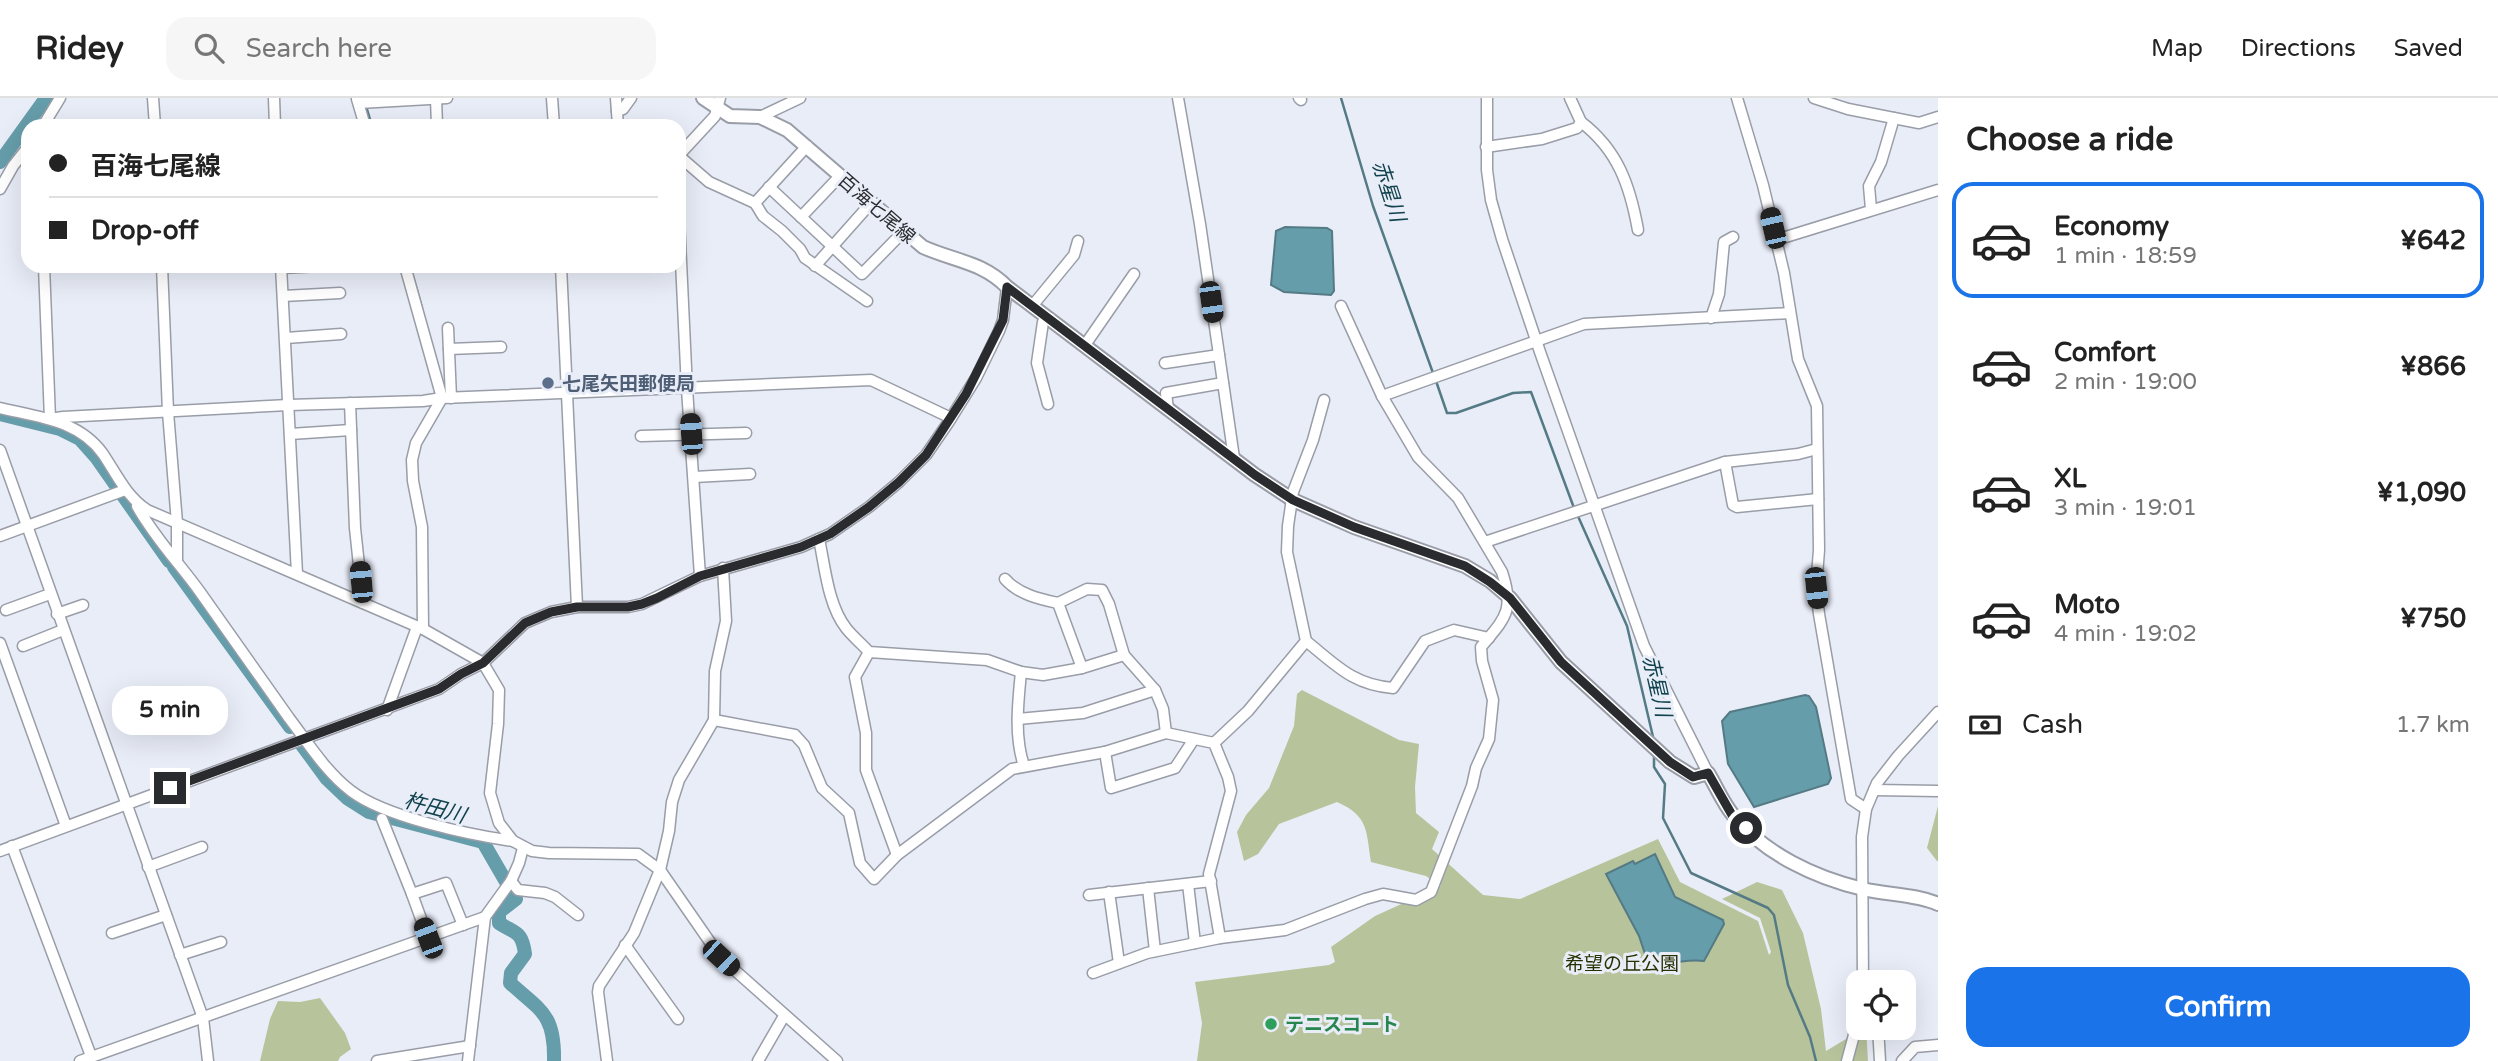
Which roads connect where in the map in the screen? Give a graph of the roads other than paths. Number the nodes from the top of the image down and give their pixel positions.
1 (60, 98) edge
2 (153, 98) edge
3 (274, 98) edge
4 (436, 98) edge
5 (447, 98) edge
6 (552, 98) edge
7 (616, 98) edge
8 (631, 98) edge
9 (703, 98) edge
10 (800, 98) edge
11 (1178, 98) edge
12 (1487, 98) edge
13 (1570, 98) edge
14 (1737, 98) edge
15 (1814, 98) edge
16 (1856, 98) edge
17 (358, 101) edge
18 (719, 103) edge
19 (1848, 109) junction
20 (617, 111) junction
21 (760, 117) junction
22 (1938, 117) edge
23 (1894, 118) junction
24 (47, 119) edge
25 (154, 119) edge
26 (275, 119) edge
27 (363, 119) edge
28 (437, 119) edge
29 (554, 119) edge
30 (618, 119) edge
31 (1581, 121) junction
32 (807, 146) junction
33 (686, 147) edge
34 (1486, 147) junction
35 (21, 155) edge
36 (686, 161) edge
37 (840, 176) junction
38 (769, 187) junction
39 (0, 189) edge
40 (1938, 190) edge
41 (755, 203) junction
42 (871, 203) junction
43 (1871, 209) junction
44 (801, 217) junction
45 (1638, 230) dead end
46 (903, 232) junction
47 (1733, 237) dead end
48 (1776, 240) junction
49 (1078, 241) dead end
50 (833, 246) junction
51 (815, 266) junction
52 (44, 273) edge
53 (162, 273) edge
54 (281, 273) edge
55 (407, 273) edge
56 (561, 273) edge
57 (682, 273) edge
58 (1134, 274) dead end
59 (1007, 287) junction
60 (340, 293) dead end
61 (283, 296) junction
62 (867, 301) dead end
63 (1033, 305) junction
64 (1341, 306) dead end
65 (1790, 313) junction
66 (1050, 318) junction
67 (1711, 318) junction
68 (448, 328) dead end
69 (341, 334) dead end
70 (285, 338) junction
71 (1536, 341) junction
72 (1085, 345) junction
73 (501, 347) dead end
74 (449, 349) junction
75 (1219, 355) junction
76 (1165, 363) dead end
77 (1223, 383) junction
78 (687, 389) junction
79 (567, 394) junction
80 (1382, 396) junction
81 (446, 398) junction
82 (1324, 400) dead end
83 (350, 403) junction
84 (1048, 404) dead end
85 (289, 405) junction
86 (0, 408) edge
87 (1168, 409) junction
88 (168, 412) junction
89 (951, 418) junction
90 (50, 419) junction
91 (351, 430) junction
92 (746, 433) dead end
93 (290, 434) junction
94 (691, 434) junction
95 (641, 436) dead end
96 (1816, 449) junction
97 (0, 450) edge
98 (1234, 458) junction
99 (1725, 462) junction
100 (750, 474) dead end
101 (694, 477) junction
102 (121, 491) junction
103 (1818, 499) junction
104 (1293, 500) junction
105 (136, 503) junction
106 (1594, 506) junction
107 (177, 523) junction
108 (26, 526) junction
109 (0, 536) edge
110 (820, 539) junction
111 (1485, 542) junction
112 (177, 562) junction
113 (723, 568) junction
114 (296, 574) junction
115 (700, 576) junction
116 (1006, 579) dead end
117 (50, 594) junction
118 (1510, 598) junction
119 (363, 603) junction
120 (1058, 603) junction
121 (83, 606) dead end
122 (577, 607) junction
123 (6, 610) dead end
124 (57, 614) junction
125 (420, 628) junction
126 (63, 630) junction
127 (1489, 638) junction
128 (1306, 641) junction
129 (0, 643) edge
130 (23, 646) dead end
131 (869, 652) junction
132 (1124, 655) junction
133 (483, 663) junction
134 (1082, 668) junction
135 (1021, 672) junction
136 (1155, 690) junction
137 (387, 710) junction
138 (1938, 712) edge
139 (1018, 719) junction
140 (714, 720) junction
141 (1166, 733) junction
142 (305, 739) junction
143 (1194, 739) junction
144 (1214, 743) junction
145 (1105, 752) junction
146 (1024, 766) junction
147 (1708, 773) junction
148 (1874, 790) junction
149 (1938, 791) edge
150 (126, 803) junction
151 (1866, 809) junction
152 (382, 819) dead end
153 (66, 826) junction
154 (513, 841) junction
155 (12, 846) junction
156 (202, 846) dead end
157 (523, 848) junction
158 (0, 851) edge
159 (897, 855) junction
160 (148, 867) junction
161 (660, 870) junction
162 (1211, 881) junction
163 (509, 884) junction
164 (1188, 884) junction
165 (1148, 888) junction
166 (1863, 889) junction
167 (1109, 892) junction
168 (412, 894) junction
169 (1089, 895) dead end
170 (1938, 904) edge
171 (166, 915) junction
172 (578, 915) dead end
173 (485, 918) junction
174 (463, 925) junction
175 (112, 933) dead end
176 (428, 938) junction
177 (1220, 938) junction
178 (221, 942) dead end
179 (1195, 943) junction
180 (625, 945) junction
181 (1155, 951) junction
182 (180, 955) junction
183 (1119, 963) junction
184 (1863, 970) edge
185 (1093, 973) dead end
186 (785, 1016) junction
187 (203, 1018) junction
188 (678, 1019) dead end
189 (1853, 1040) edge
190 (1879, 1040) edge
191 (1938, 1045) edge
192 (470, 1046) junction
193 (91, 1056) junction
194 (80, 1061) edge
195 (208, 1061) edge
196 (377, 1061) edge
197 (468, 1061) edge
198 (607, 1061) edge
199 (758, 1061) edge
200 (837, 1061) edge
201 (1847, 1061) edge
202 (1880, 1061) edge
203 (1902, 1061) edge

1 - 24 street
2 - 25 street
3 - 26 street
4 - 5 street
4 - 17 street
4 - 28 street
6 - 29 street
7 - 20 street
8 - 20 street
9 - 18 main road, 百海七尾線
10 - 21 street
11 - 75 street
12 - 34 street
13 - 31 street
14 - 48 street
15 - 19 street
16 - 19 street
17 - 27 street
18 - 21 main road, 百海七尾線
18 - 33 street
19 - 23 street
20 - 30 street
21 - 32 main road, 百海七尾線
22 - 23 street
23 - 43 street
31 - 34 street
31 - 45 street
32 - 37 main road, 百海七尾線
32 - 38 street
34 - 71 street
35 - 39 street
36 - 41 street
37 - 42 main road, 百海七尾線
37 - 44 street
38 - 41 street
38 - 44 street
40 - 43 street
41 - 51 street
42 - 46 main road, 百海七尾線
42 - 50 street
43 - 48 street
44 - 50 street
46 - 50 street
46 - 59 main road, 百海七尾線
47 - 67 street
48 - 65 street
49 - 63 street
50 - 51 street
51 - 62 street
52 - 90 street
53 - 88 street
54 - 61 street
55 - 81 street
56 - 79 street
57 - 78 street
58 - 72 street
59 - 63 main road, 百海七尾線
59 - 89 street
60 - 61 street
61 - 70 street
63 - 66 main road, 百海七尾線
64 - 80 street
65 - 67 street
65 - 96 street
66 - 72 main road, 百海七尾線
66 - 84 street
67 - 71 street
68 - 74 street
69 - 70 street
70 - 85 street
71 - 80 street
71 - 106 street
72 - 87 main road, 百海七尾線
73 - 74 street
74 - 81 street
75 - 76 street
75 - 77 street
77 - 87 street
77 - 98 street
78 - 79 street
78 - 89 street
78 - 94 street
79 - 81 street
79 - 122 street
80 - 111 street
81 - 83 street
81 - 125 street
82 - 104 street
83 - 85 street
83 - 91 street
85 - 88 street
85 - 93 street
86 - 90 street
87 - 98 main road, 百海七尾線
88 - 90 street
88 - 107 street
89 - 110 street
90 - 102 street
91 - 93 street
91 - 119 street
92 - 94 street
93 - 114 street
94 - 95 street
94 - 101 street
96 - 99 street
96 - 103 street
97 - 108 street
98 - 104 main road, 百海七尾線
99 - 103 street
99 - 106 street
100 - 101 street
101 - 115 street
102 - 105 street
102 - 108 street
103 - 151 street
104 - 118 main road, 百海七尾線
104 - 128 street
105 - 107 street
105 - 112 street
106 - 111 street
106 - 147 street
107 - 112 street
107 - 114 street
108 - 109 street
108 - 117 street
110 - 113 street
110 - 131 street
111 - 118 street
112 - 142 street
113 - 115 street
113 - 140 street
114 - 119 street
115 - 122 street
116 - 120 street
117 - 123 street
117 - 124 street
118 - 127 street
118 - 147 main road, 百海七尾線
119 - 125 street
120 - 132 street
120 - 134 street
121 - 124 street
122 - 133 street
124 - 126 street
125 - 133 street
125 - 137 street
126 - 130 street
126 - 150 street
127 - 128 street
127 - 177 street
128 - 144 street
129 - 153 street
131 - 135 street
131 - 159 street
132 - 134 street
132 - 136 street
133 - 137 street
133 - 154 street
134 - 135 street
135 - 139 street
136 - 139 street
136 - 141 street
137 - 142 street
138 - 148 street
139 - 146 street
140 - 159 street
140 - 161 street
141 - 143 street
141 - 145 street
142 - 150 street
142 - 154 street
143 - 144 street
143 - 145 street
144 - 162 street
145 - 146 street
146 - 159 street
147 - 166 main road
148 - 149 street
148 - 151 street
150 - 153 street
150 - 160 street
151 - 166 street
152 - 168 street
153 - 155 street
154 - 157 street
155 - 158 street
155 - 193 street
156 - 160 street
157 - 161 street
157 - 163 street
160 - 171 street
161 - 180 street
161 - 186 street
162 - 164 street
162 - 177 street
163 - 172 street
163 - 173 street
164 - 165 street
164 - 179 street
165 - 167 street
165 - 181 street
166 - 170 main road
166 - 184 street
167 - 169 street
167 - 183 street
168 - 174 street
168 - 176 street
171 - 175 street
171 - 182 street
173 - 174 street
173 - 192 street
174 - 176 street
176 - 187 street
177 - 179 street
178 - 182 street
179 - 181 street
180 - 188 street
180 - 198 street
181 - 183 street
182 - 187 street
183 - 185 street
186 - 199 street
186 - 200 street
187 - 193 street
187 - 195 street
189 - 201 street
190 - 202 street
191 - 203 street
192 - 196 street
192 - 197 street
193 - 194 street

